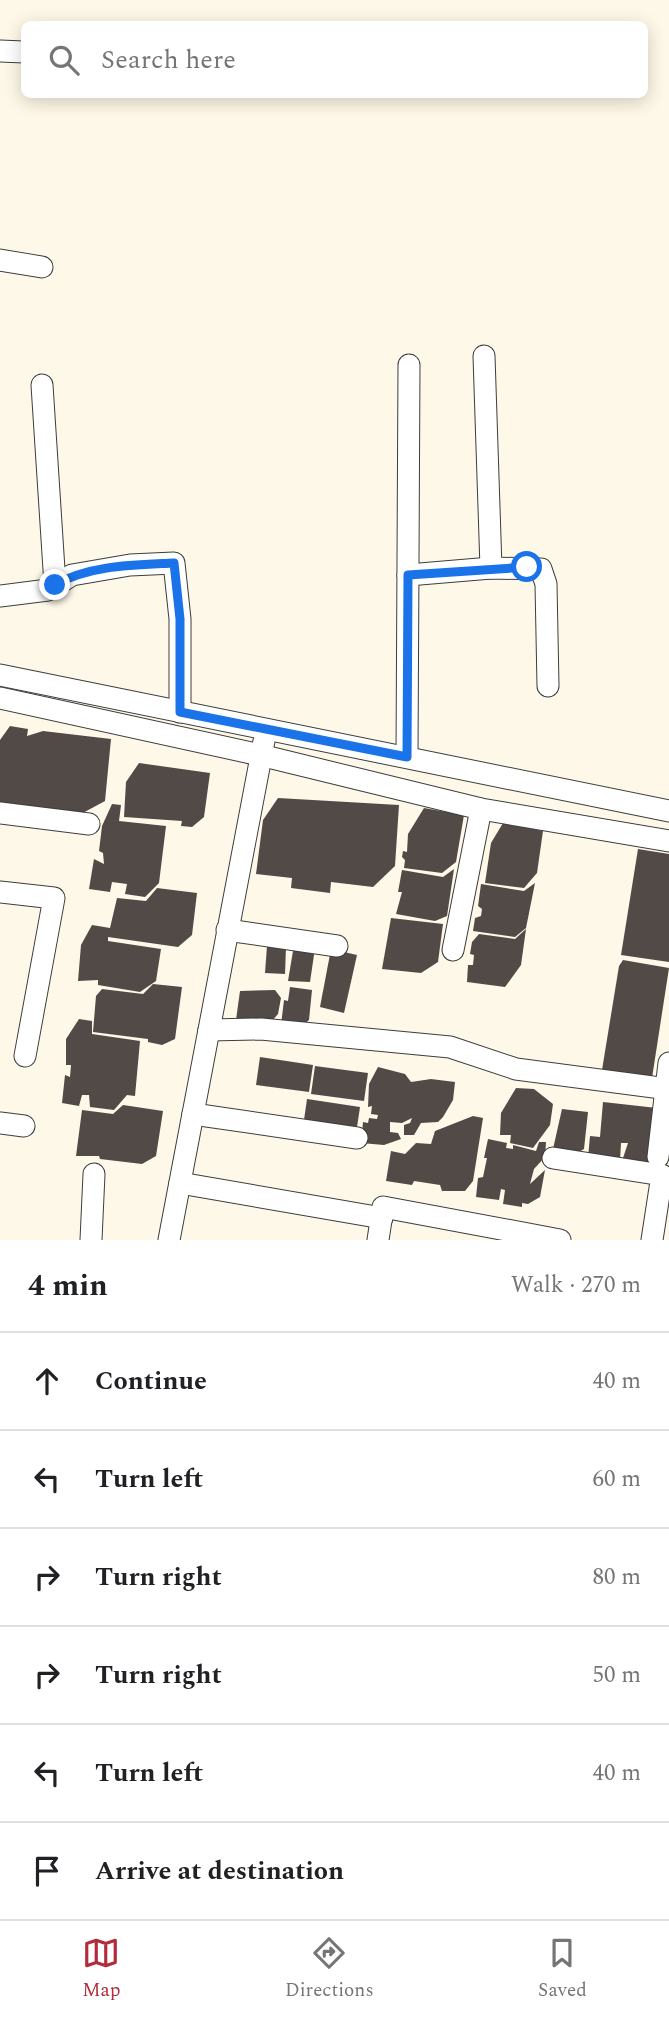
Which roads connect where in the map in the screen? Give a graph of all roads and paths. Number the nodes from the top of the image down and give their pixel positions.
1 (0, 51) edge
2 (21, 52) edge
3 (0, 260) edge
4 (42, 267) dead end
5 (484, 356) dead end
6 (409, 365) dead end
7 (42, 385) dead end
8 (491, 568) junction
9 (408, 575) junction
10 (55, 585) junction
11 (0, 596) edge
12 (0, 675) edge
13 (548, 686) dead end
14 (0, 698) edge
15 (180, 712) junction
16 (267, 729) junction
17 (260, 755) junction
18 (407, 757) junction
19 (481, 808) junction
20 (669, 811) edge
21 (0, 813) edge
22 (89, 824) dead end
23 (669, 841) edge
24 (0, 892) edge
25 (227, 930) junction
26 (337, 946) dead end
27 (453, 950) dead end
28 (209, 1030) junction
29 (25, 1056) dead end
30 (669, 1063) edge
31 (668, 1088) edge
32 (193, 1114) junction
33 (0, 1123) edge
34 (24, 1126) dead end
35 (357, 1138) dead end
36 (658, 1157) dead end
37 (553, 1158) dead end
38 (94, 1174) dead end
39 (180, 1183) junction
40 (382, 1218) junction
41 (91, 1240) edge
42 (169, 1240) edge
43 (377, 1240) edge
44 (560, 1240) edge
45 (652, 1240) edge

1 - 2 street
3 - 4 street
5 - 8 street
6 - 9 street
7 - 10 street
8 - 9 street
8 - 13 street
9 - 18 street
10 - 11 street
10 - 15 street
12 - 15 street
14 - 17 street
15 - 16 street
16 - 17 street
16 - 18 street
17 - 19 street
17 - 25 street
18 - 20 street
19 - 23 street
19 - 27 street
21 - 22 street
24 - 29 street
25 - 26 street
25 - 28 street
28 - 31 street
28 - 32 street
30 - 31 street
31 - 36 street
32 - 35 street
32 - 39 street
33 - 34 street
37 - 45 street
38 - 41 street
39 - 40 street
39 - 42 street
40 - 43 street
40 - 44 street

